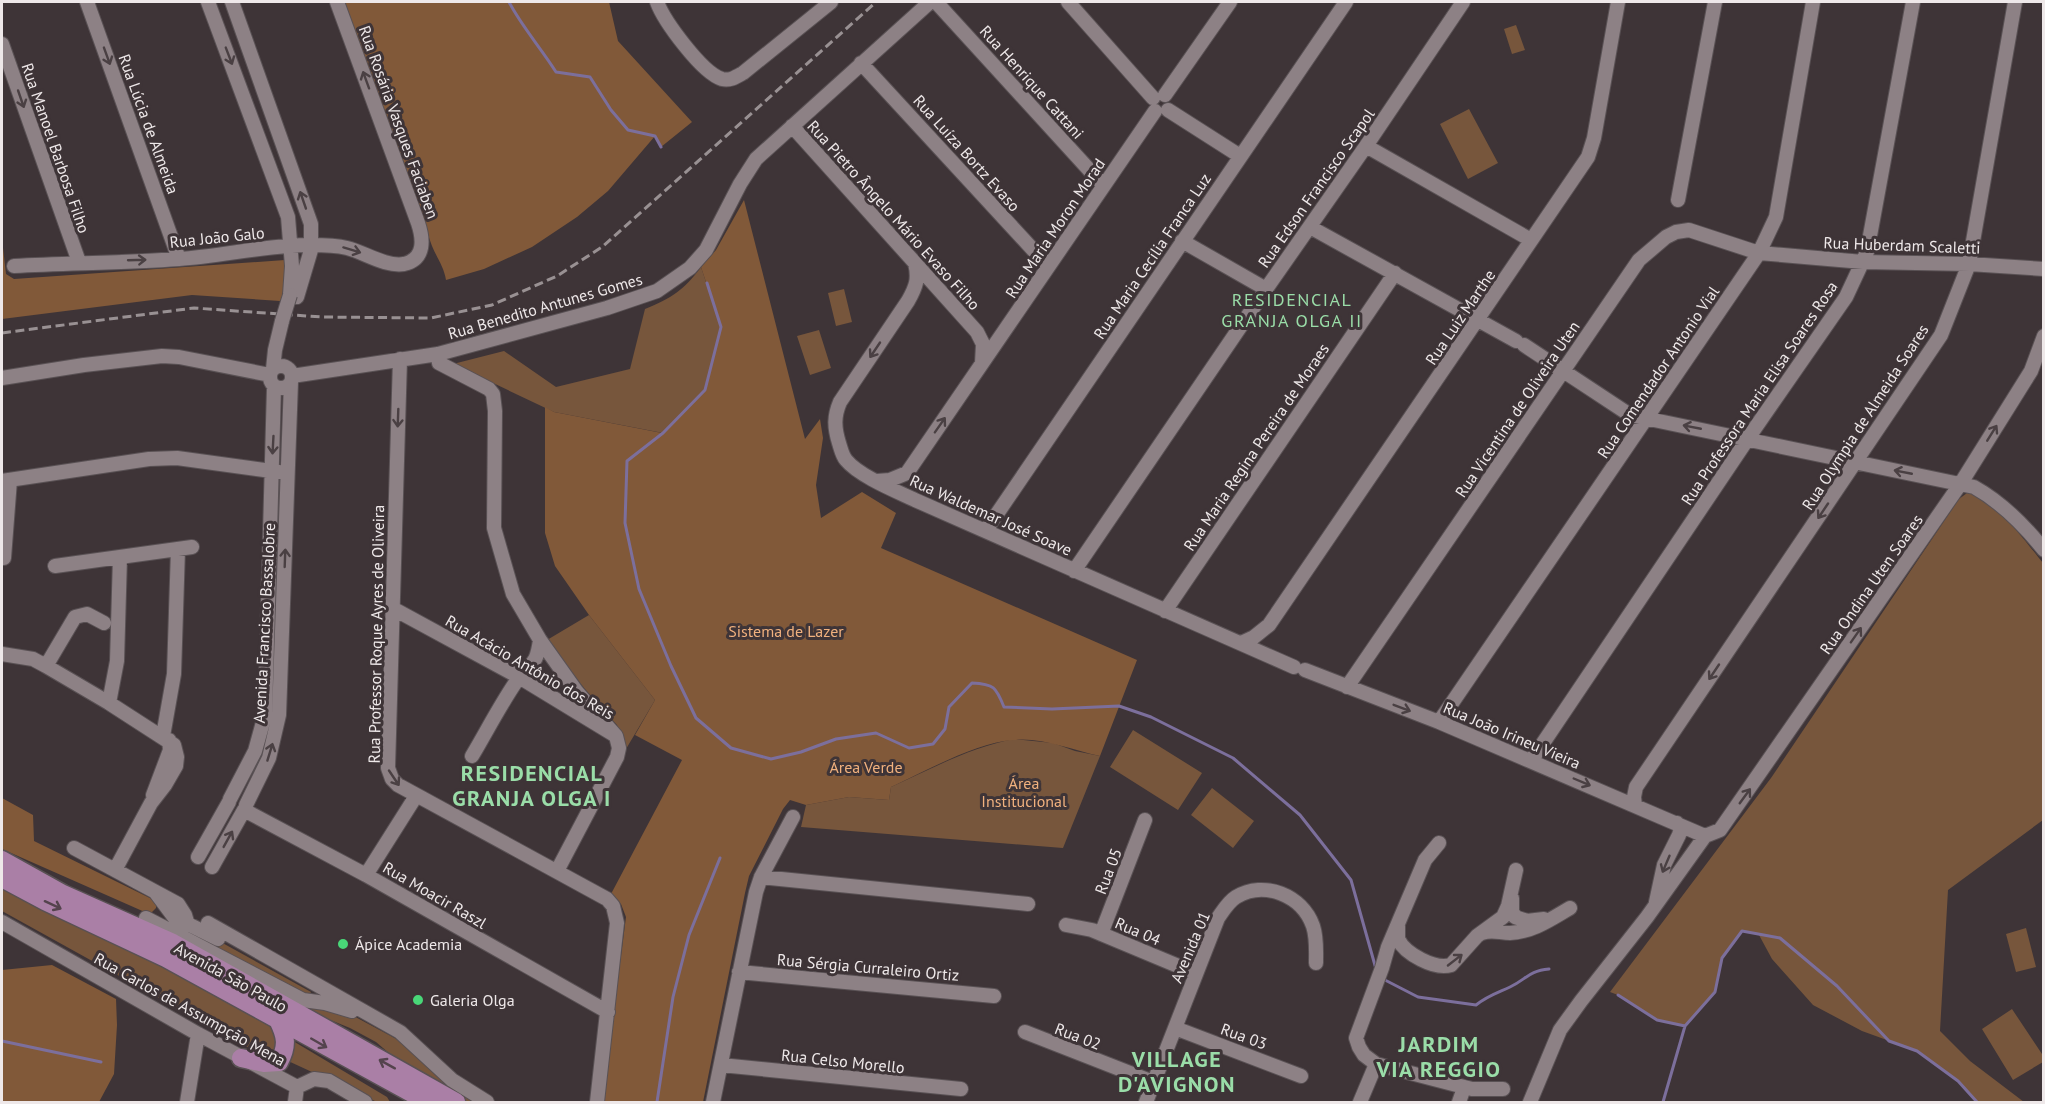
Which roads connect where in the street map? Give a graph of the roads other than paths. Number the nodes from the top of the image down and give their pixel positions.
1 (87, 2) edge
2 (208, 2) edge
3 (232, 2) edge
4 (337, 2) edge
5 (657, 2) edge
6 (828, 2) edge
7 (930, 2) edge
8 (936, 2) edge
9 (1069, 2) edge
10 (1230, 2) edge
11 (1346, 2) edge
12 (1463, 2) edge
13 (1618, 2) edge
14 (1715, 2) edge
15 (1813, 2) edge
16 (1912, 2) edge
17 (2015, 2) edge
18 (2, 44) edge
19 (861, 63) junction
20 (1160, 104) junction
21 (792, 126) junction
22 (1366, 146) junction
23 (1240, 156) junction
24 (1103, 185) junction
25 (1678, 200) dead end
26 (1310, 226) junction
27 (1531, 240) junction
28 (1182, 241) junction
29 (311, 245) junction
30 (291, 246) junction
31 (1759, 253) junction
32 (418, 254) joint
33 (179, 259) junction
34 (79, 262) junction
35 (1863, 262) junction
36 (915, 263) junction
37 (1969, 264) junction
38 (14, 266) dead end
39 (1048, 266) junction
40 (2043, 269) edge
41 (1395, 273) junction
42 (1266, 289) junction
43 (943, 295) junction
44 (294, 296) junction
45 (908, 301) junction
46 (1479, 320) junction
47 (976, 332) junction
48 (1003, 333) junction
49 (2043, 336) edge
50 (438, 354) junction
51 (400, 359) junction
52 (982, 363) junction
53 (1562, 371) junction
54 (281, 376) junction
55 (2, 378) edge
56 (1647, 418) junction
57 (1749, 439) junction
58 (1856, 462) junction
59 (272, 472) junction
60 (288, 473) junction
61 (907, 473) junction
62 (6, 481) edge
63 (875, 481) junction
64 (1961, 483) junction
65 (915, 500) junction
66 (986, 530) junction
67 (2038, 533) edge
68 (2043, 550) edge
69 (120, 557) junction
70 (4, 558) dead end
71 (55, 566) dead end
72 (1074, 571) junction
73 (1165, 611) junction
74 (392, 614) junction
75 (104, 623) dead end
76 (1269, 625) junction
77 (540, 640) junction
78 (1241, 643) junction
79 (1262, 653) junction
80 (2, 654) edge
81 (46, 666) junction
82 (1299, 668) joint
83 (519, 677) junction
84 (1347, 687) junction
85 (109, 703) junction
86 (1439, 722) junction
87 (616, 736) junction
88 (166, 738) junction
89 (472, 756) dead end
90 (1531, 761) junction
91 (416, 796) junction
92 (229, 801) junction
93 (1635, 805) junction
94 (245, 808) junction
95 (793, 817) dead end
96 (1145, 820) dead end
97 (1677, 823) junction
98 (1705, 836) junction
99 (1439, 843) dead end
100 (75, 848) dead end
101 (2, 855) edge
102 (198, 857) dead end
103 (2, 860) edge
104 (212, 867) dead end
105 (115, 870) junction
106 (1516, 870) dead end
107 (557, 871) junction
108 (366, 875) junction
109 (761, 877) junction
110 (2, 878) edge
111 (168, 903) junction
112 (1028, 904) dead end
113 (1655, 907) junction
114 (1570, 908) dead end
115 (1555, 917) junction
116 (146, 918) junction
117 (1506, 918) junction
118 (2, 922) edge
119 (208, 923) dead end
120 (188, 924) junction
121 (1066, 925) dead end
122 (1480, 933) junction
123 (1509, 933) junction
124 (1101, 934) junction
125 (1395, 948) junction
126 (210, 950) junction
127 (1316, 963) dead end
128 (739, 972) junction
129 (1196, 974) junction
130 (338, 996) junction
131 (994, 996) dead end
132 (608, 1012) junction
133 (278, 1020) junction
134 (1175, 1028) junction
135 (400, 1032) junction
136 (1025, 1032) dead end
137 (198, 1034) junction
138 (343, 1057) junction
139 (241, 1058) junction
140 (1376, 1064) junction
141 (721, 1065) junction
142 (1301, 1076) dead end
143 (1153, 1083) junction
144 (297, 1087) junction
145 (1464, 1088) junction
146 (962, 1089) dead end
147 (1503, 1089) dead end
148 (187, 1102) edge
149 (295, 1102) edge
150 (365, 1102) edge
151 (399, 1102) edge
152 (428, 1102) edge
153 (456, 1102) edge
154 (487, 1102) edge
155 (597, 1102) edge
156 (713, 1102) edge
157 (1146, 1102) edge
158 (1360, 1102) edge
159 (1459, 1102) edge
160 (1530, 1102) edge

1 -> 33 street, Rua Lúcia de Almeida
2 -> 30 street
29 -> 3 street
32 -> 4 street, Rua Rosária Vasques Faciaben
5 - 6 street
7 - 19 street, Rua Benedito Antunes Gomes
8 - 24 street, Rua Henrique Cattani
9 - 20 street
10 - 20 street, Rua Maria Moron Morad
11 - 23 street, Rua Maria Cecília Franca Luz
12 - 22 street, Rua Edson Francisco Scapol
13 - 27 street, Rua Luiz Marthe
14 - 25 street
15 - 31 street, Rua Comendador Antonio Vial
16 - 35 street, Rua Professora Maria Elisa Soares Rosa
17 - 37 street, Rua Olympia de Almeida Soares
18 -> 34 street, Rua Manoel Barbosa Filho
19 - 21 street, Rua Benedito Antunes Gomes
19 - 39 street, Rua Luíza Bortz Evaso
20 - 23 street
20 - 24 street, Rua Maria Moron Morad
21 - 36 street, Rua Pietro Ângelo Mário Evaso Filho
21 - 50 street, Rua Benedito Antunes Gomes
22 - 26 street, Rua Edson Francisco Scapol
22 - 27 street
23 - 28 street, Rua Maria Cecília Franca Luz
24 - 39 street, Rua Maria Moron Morad
26 - 41 street
26 - 42 street, Rua Edson Francisco Scapol
27 - 46 street, Rua Luiz Marthe
28 - 42 street
28 - 66 street, Rua Maria Cecília Franca Luz
29 - 30 street, Rua João Galo
29 -> 32 street, Rua João Galo
29 - 44 street
30 - 33 street, Rua João Galo
30 - 44 street
31 - 35 street, Rua Huberdam Scaletti
31 - 53 street, Rua Vicentina de Oliveira Uten
31 - 56 street, Rua Comendador Antonio Vial
34 -> 33 street, Rua João Galo
34 - 38 street, Rua João Galo
35 - 37 street, Rua Huberdam Scaletti
35 - 57 street, Rua Professora Maria Elisa Soares Rosa
36 - 43 street, Rua Pietro Ângelo Mário Evaso Filho
36 - 45 street, Rua Waldemar José Soave
37 - 40 street, Rua Huberdam Scaletti
37 - 58 street, Rua Olympia de Almeida Soares
39 - 48 street, Rua Maria Moron Morad
41 - 46 street
41 - 73 street, Rua Maria Regina Pereira de Moraes
42 - 72 street, Rua Edson Francisco Scapol
43 - 45 street
43 - 47 street, Rua Pietro Ângelo Mário Evaso Filho
44 - 54 street, Avenida Francisco Bassalobre, bridge
45 -> 63 street, Rua Waldemar José Soave
46 - 53 street
46 - 76 street, Rua Luiz Marthe
47 - 48 street, Rua Pietro Ângelo Mário Evaso Filho
47 - 52 street
48 - 52 street, Rua Maria Moron Morad
64 -> 49 street, Rua Ondina Uten Soares
50 - 51 street, Rua Benedito Antunes Gomes
50 - 77 street
51 - 54 street, Rua Benedito Antunes Gomes
51 -> 74 street, Rua Professor Roque Ayres de Oliveira
61 -> 52 street, Rua Maria Moron Morad
53 - 56 street
53 - 84 street, Rua Vicentina de Oliveira Uten
54 - 55 street
54 -> 59 street, Avenida Francisco Bassalobre
54 - 60 street, Avenida Francisco Bassalobre
57 -> 56 street
56 - 86 street, Rua Comendador Antonio Vial
57 - 58 street
57 - 90 street, Rua Professora Maria Elisa Soares Rosa
64 -> 58 street
58 -> 93 street, Rua Olympia de Almeida Soares
59 - 60 street
59 - 62 street
59 - 92 street, Avenida Francisco Bassalobre
94 -> 60 street, Avenida Francisco Bassalobre
61 - 63 street
61 - 65 street
62 - 70 street
63 - 65 street, Rua Waldemar José Soave
64 - 67 street
98 -> 64 street, Rua Ondina Uten Soares
65 - 66 street, Rua Waldemar José Soave
66 - 72 street, Rua Waldemar José Soave
67 - 68 street
69 - 71 street
69 - 85 street
69 - 88 street
72 - 73 street, Rua Waldemar José Soave
73 - 78 street, Rua Waldemar José Soave
74 - 83 street, Rua Acácio Antônio dos Reis
74 -> 91 street, Rua Professor Roque Ayres de Oliveira
75 - 81 street
76 - 78 street
76 - 79 street
77 - 83 street
77 - 87 street
78 - 79 street, Rua Waldemar José Soave
79 - 82 street, Rua Waldemar José Soave
80 - 81 street
81 - 85 street
82 - 84 street, Rua João Irineu Vieira
83 - 87 street, Rua Acácio Antônio dos Reis
83 - 89 street
84 -> 86 street, Rua João Irineu Vieira
85 - 88 street
86 - 90 street, Rua João Irineu Vieira
87 - 107 street, Rua Acácio Antônio dos Reis
88 - 105 street
90 -> 93 street, Rua João Irineu Vieira
91 - 107 street, Rua Professor Roque Ayres de Oliveira
91 - 108 street
92 - 94 street, Rua Moacir Raszl
92 - 102 street, Avenida Francisco Bassalobre
93 - 97 street, Rua João Irineu Vieira
104 -> 94 street, Avenida Francisco Bassalobre
94 - 108 street, Rua Moacir Raszl
95 - 109 street
96 - 124 street, Rua 05
97 - 98 street, Rua João Irineu Vieira
97 -> 113 street
98 - 113 street, Rua Ondina Uten Soares
99 - 125 street
100 - 105 street
101 - 116 main road
153 -> 103 main road, Avenida São Paulo
105 - 111 street
106 - 117 street
107 - 132 street, Rua Professor Roque Ayres de Oliveira
108 - 132 street, Rua Moacir Raszl
109 - 112 street
109 - 128 street
110 -> 133 main road, Avenida São Paulo
111 - 116 street
111 - 120 street
113 - 160 street, Rua Ondina Uten Soares
114 - 115 street
115 - 117 street
115 - 123 street
116 - 126 street
117 - 122 street
117 - 123 street
118 - 137 street, Rua Carlos de Assumpção Mena
119 - 130 street
120 - 126 street
120 - 130 street
121 - 124 street, Rua 04
122 - 123 street
125 -> 122 street
124 - 129 street, Rua 04
125 - 140 street
126 - 135 street
127 - 129 street, Avenida 01
128 - 131 street, Rua Sérgia Curraleiro Ortiz
128 - 141 street
129 - 134 street, Avenida 01
130 - 135 street
132 - 155 street, Rua Professor Roque Ayres de Oliveira
133 -> 138 main road, Avenida São Paulo
133 - 139 main road
134 - 142 street, Rua 03
134 - 143 street, Avenida 01
135 - 154 street
136 - 143 street, Rua 02
137 - 139 street, Rua Carlos de Assumpção Mena
137 - 148 street
138 - 151 main road
138 - 152 main road, Avenida São Paulo
139 - 144 street, Rua Carlos de Assumpção Mena
140 - 145 street
140 - 158 street
141 - 146 street, Rua Celso Morello
141 - 156 street
143 - 157 street, Avenida 01
144 - 149 street
144 - 150 street, Rua Carlos de Assumpção Mena
145 - 147 street
145 - 159 street

